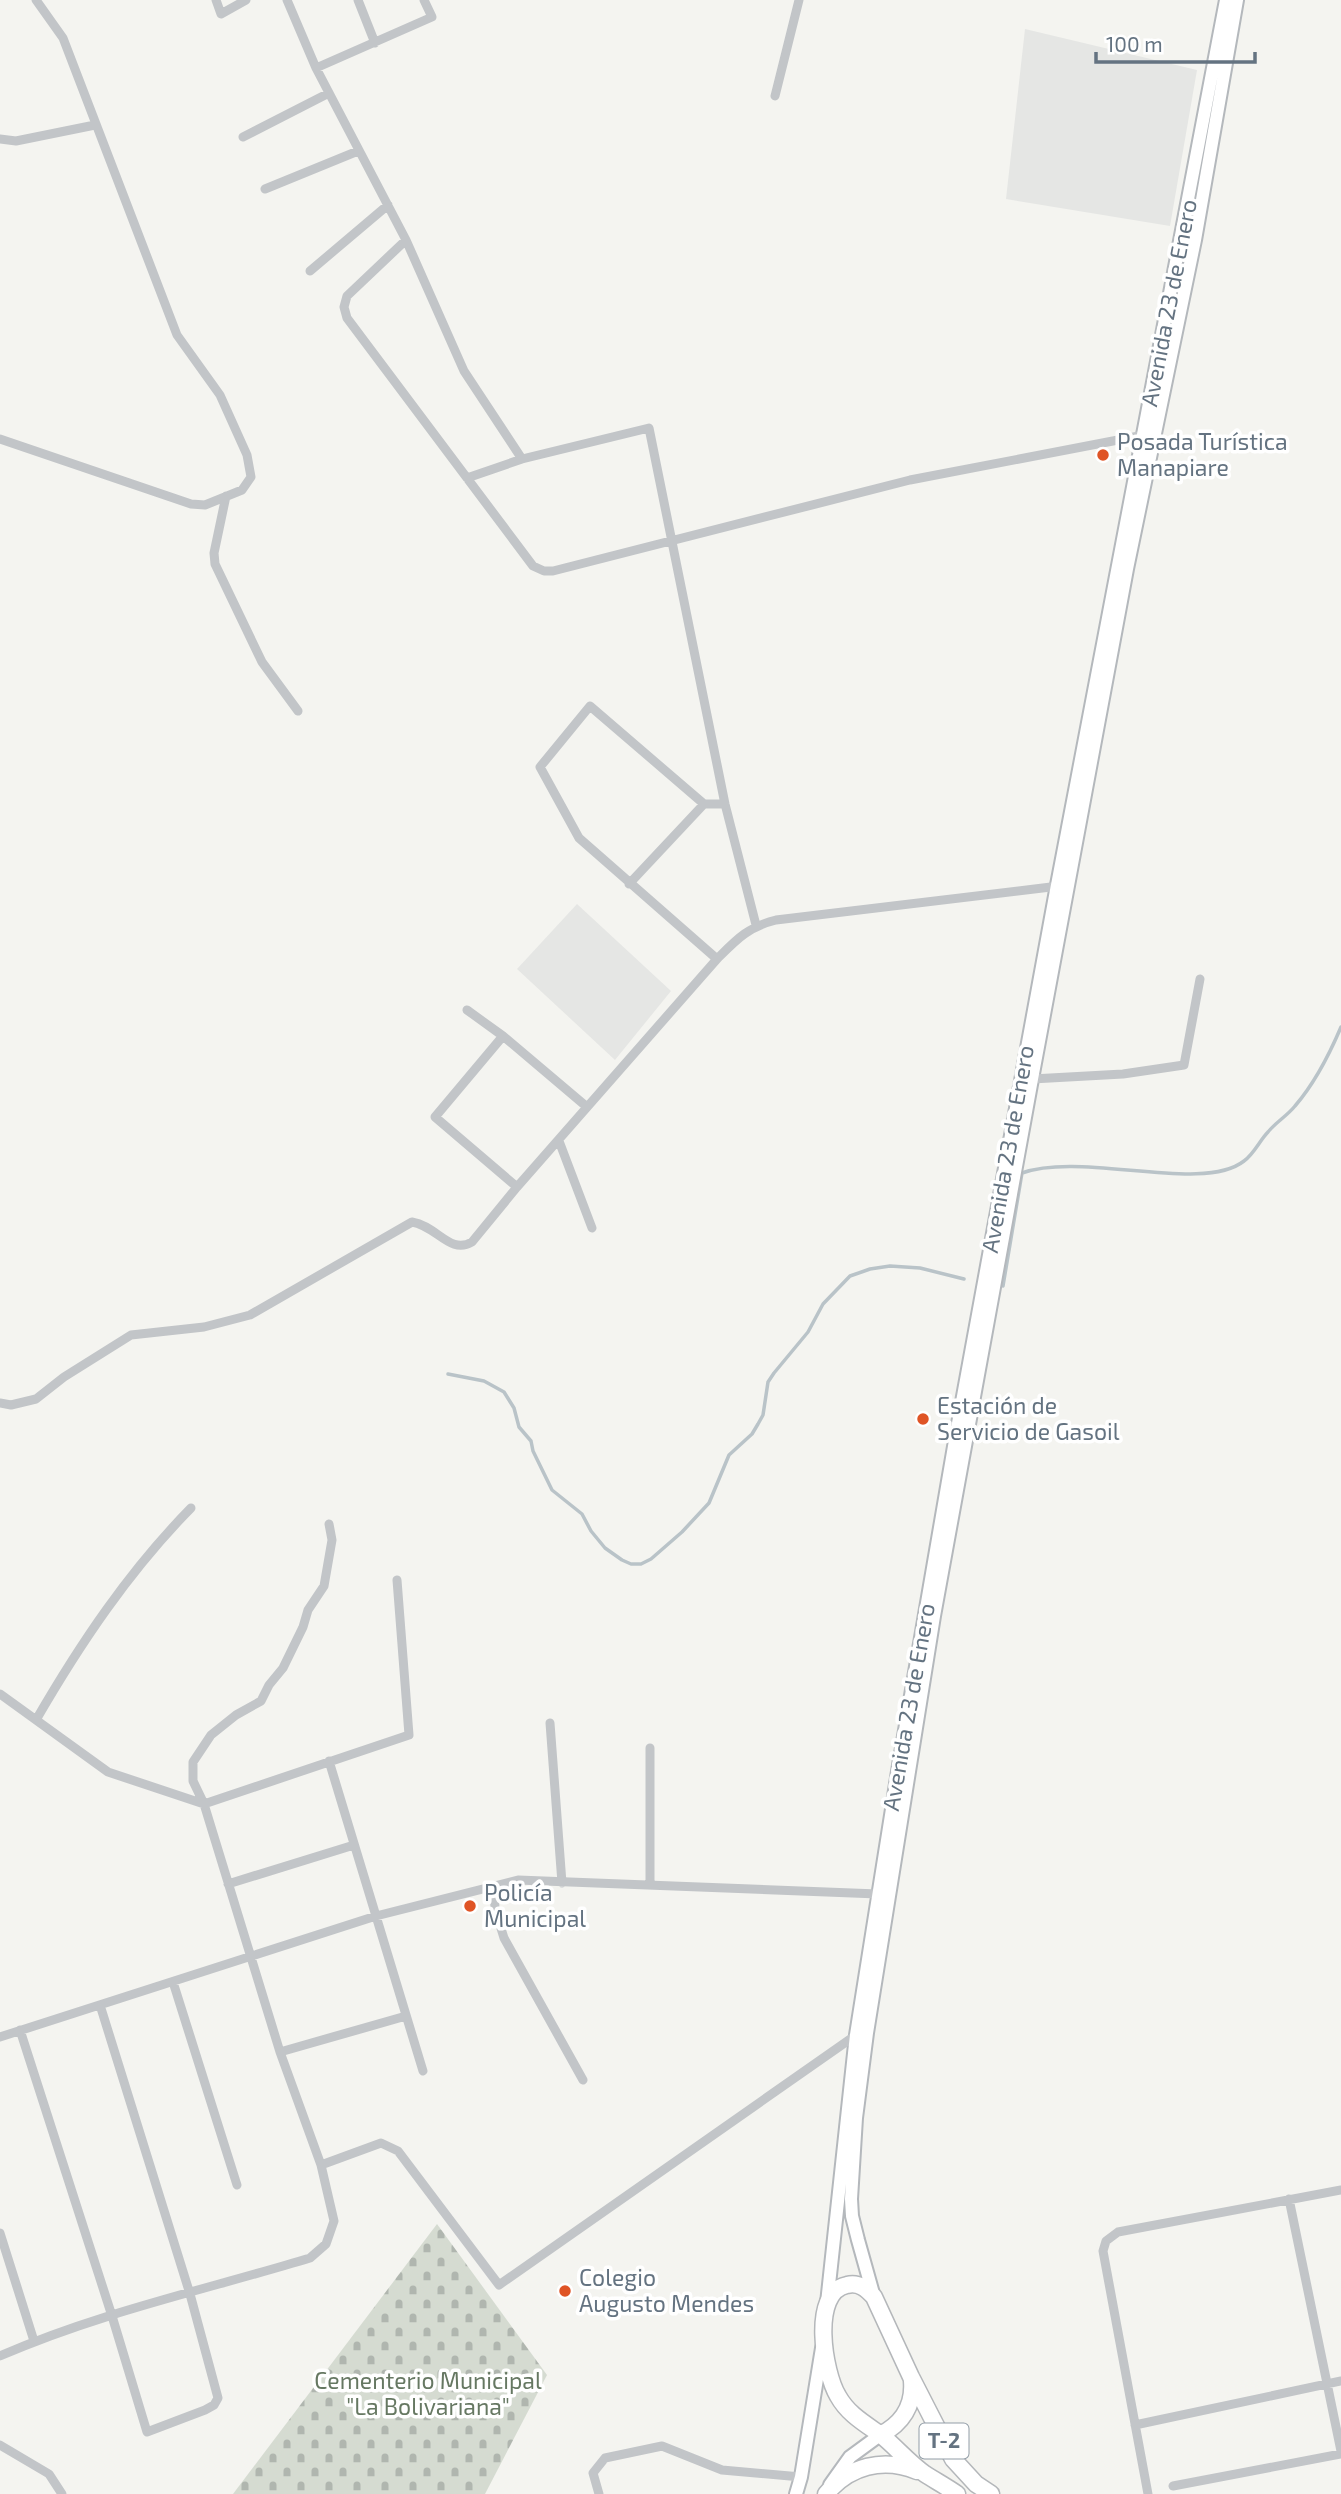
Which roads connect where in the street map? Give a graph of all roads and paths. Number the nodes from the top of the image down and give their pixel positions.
1 (36, 0) edge
2 (216, 0) edge
3 (246, 0) edge
4 (287, 0) edge
5 (358, 0) edge
6 (424, 0) edge
7 (799, 0) edge
8 (1226, 0) edge
9 (1237, 0) edge
10 (375, 43) junction
11 (316, 68) junction
12 (330, 93) junction
13 (775, 96) dead end
14 (95, 125) junction
15 (243, 137) dead end
16 (0, 139) edge
17 (358, 150) junction
18 (265, 189) dead end
19 (388, 205) junction
20 (406, 240) junction
21 (310, 271) dead end
22 (1144, 435) junction
23 (0, 439) edge
24 (522, 458) junction
25 (467, 478) junction
26 (226, 496) junction
27 (673, 540) junction
28 (298, 711) dead end
29 (704, 804) junction
30 (725, 804) junction
31 (629, 884) junction
32 (1062, 886) junction
33 (756, 925) junction
34 (717, 959) junction
35 (1200, 979) dead end
36 (467, 1010) dead end
37 (503, 1036) junction
38 (1031, 1079) junction
39 (587, 1107) junction
40 (559, 1141) junction
41 (517, 1187) junction
42 (592, 1228) dead end
43 (0, 1403) edge
44 (191, 1508) dead end
45 (329, 1524) dead end
46 (397, 1580) dead end
47 (0, 1694) edge
48 (36, 1720) junction
49 (550, 1723) dead end
50 (650, 1748) dead end
51 (329, 1761) junction
52 (204, 1804) junction
53 (354, 1845) junction
54 (562, 1883) junction
55 (228, 1884) junction
56 (650, 1885) junction
57 (494, 1886) junction
58 (878, 1894) junction
59 (376, 1916) junction
60 (250, 1956) junction
61 (173, 1982) junction
62 (100, 2005) junction
63 (406, 2016) junction
64 (20, 2030) junction
65 (856, 2035) junction
66 (0, 2037) edge
67 (280, 2052) junction
68 (423, 2071) dead end
69 (583, 2080) dead end
70 (321, 2165) junction
71 (237, 2185) dead end
72 (1341, 2190) edge
73 (1289, 2199) junction
74 (0, 2233) edge
75 (190, 2294) junction
76 (874, 2297) junction
77 (827, 2303) junction
78 (112, 2316) junction
79 (34, 2341) junction
80 (823, 2341) junction
81 (0, 2356) edge
82 (911, 2377) junction
83 (1341, 2381) edge
84 (1327, 2384) junction
85 (1135, 2425) junction
86 (880, 2435) junction
87 (0, 2445) edge
88 (1341, 2453) edge
89 (925, 2473) junction
90 (801, 2477) junction
91 (1173, 2486) dead end
92 (62, 2494) edge
93 (599, 2494) edge
94 (796, 2494) edge
95 (825, 2494) edge
96 (957, 2494) edge
97 (991, 2494) edge
98 (1148, 2494) edge

1 - 14 street
2 - 3 street
4 - 11 street
5 - 10 street
6 - 10 street
7 - 13 street
8 - 22 main road, Avenida 23 de Enero / T-2
9 - 32 main road, Avenida 23 de Enero / T-2
10 - 11 street
11 - 12 street
12 - 15 street
12 - 17 street
14 - 16 street
14 - 26 street
17 - 18 street
17 - 19 street
19 - 20 street
19 - 21 street
20 - 24 street
20 - 25 street
22 - 27 street
22 - 32 main road, Avenida 23 de Enero / T-2
23 - 26 street
24 - 25 street
24 - 27 street
25 - 27 street
26 - 28 street
27 - 30 street
29 - 30 street
29 - 31 street
29 - 31 street
30 - 33 street
31 - 34 street
32 - 33 street
32 - 38 main road, Avenida 23 de Enero / T-2
32 - 58 main road, Avenida 23 de Enero / T-2
33 - 34 street
34 - 39 street
35 - 38 street
36 - 37 street
37 - 39 street
37 - 41 street
38 - 76 main road, Avenida 23 de Enero / T-2
39 - 40 street
40 - 41 street
40 - 42 street
41 - 43 street
44 - 48 street
45 - 52 street
46 - 51 street
47 - 48 street
48 - 52 street
49 - 54 street
50 - 56 street
51 - 52 street
51 - 53 street
52 - 55 street
53 - 55 street
53 - 59 street
54 - 56 street
54 - 57 street
55 - 60 street
56 - 58 street
57 - 59 street
57 - 69 street
58 - 65 main road, Avenida 23 de Enero / T-2
59 - 60 street
59 - 63 street
60 - 61 street
60 - 67 street
61 - 62 street
61 - 71 street
62 - 64 street
62 - 75 street
63 - 67 street
63 - 68 street
64 - 66 street
64 - 78 street
65 - 70 street
65 - 77 main road, Avenida 23 de Enero / T-2
67 - 70 street
70 - 75 street
72 - 73 street
73 - 84 street
73 - 85 street
74 - 79 street
75 - 78 street
75 - 78 street
76 - 77 highway
76 - 82 highway, T-2
77 - 80 highway, T-2
78 - 79 street
79 - 81 street
80 - 86 highway, T-2
80 - 90 main road
82 - 86 highway, T-2
82 - 97 highway, T-2
83 - 84 street
84 - 85 street
84 - 88 street
85 - 98 street
86 - 89 highway, T-2
86 - 95 main road
87 - 92 street
88 - 91 street
89 - 95 highway, T-2
89 - 96 highway, T-2
90 - 93 street
90 - 94 main road

